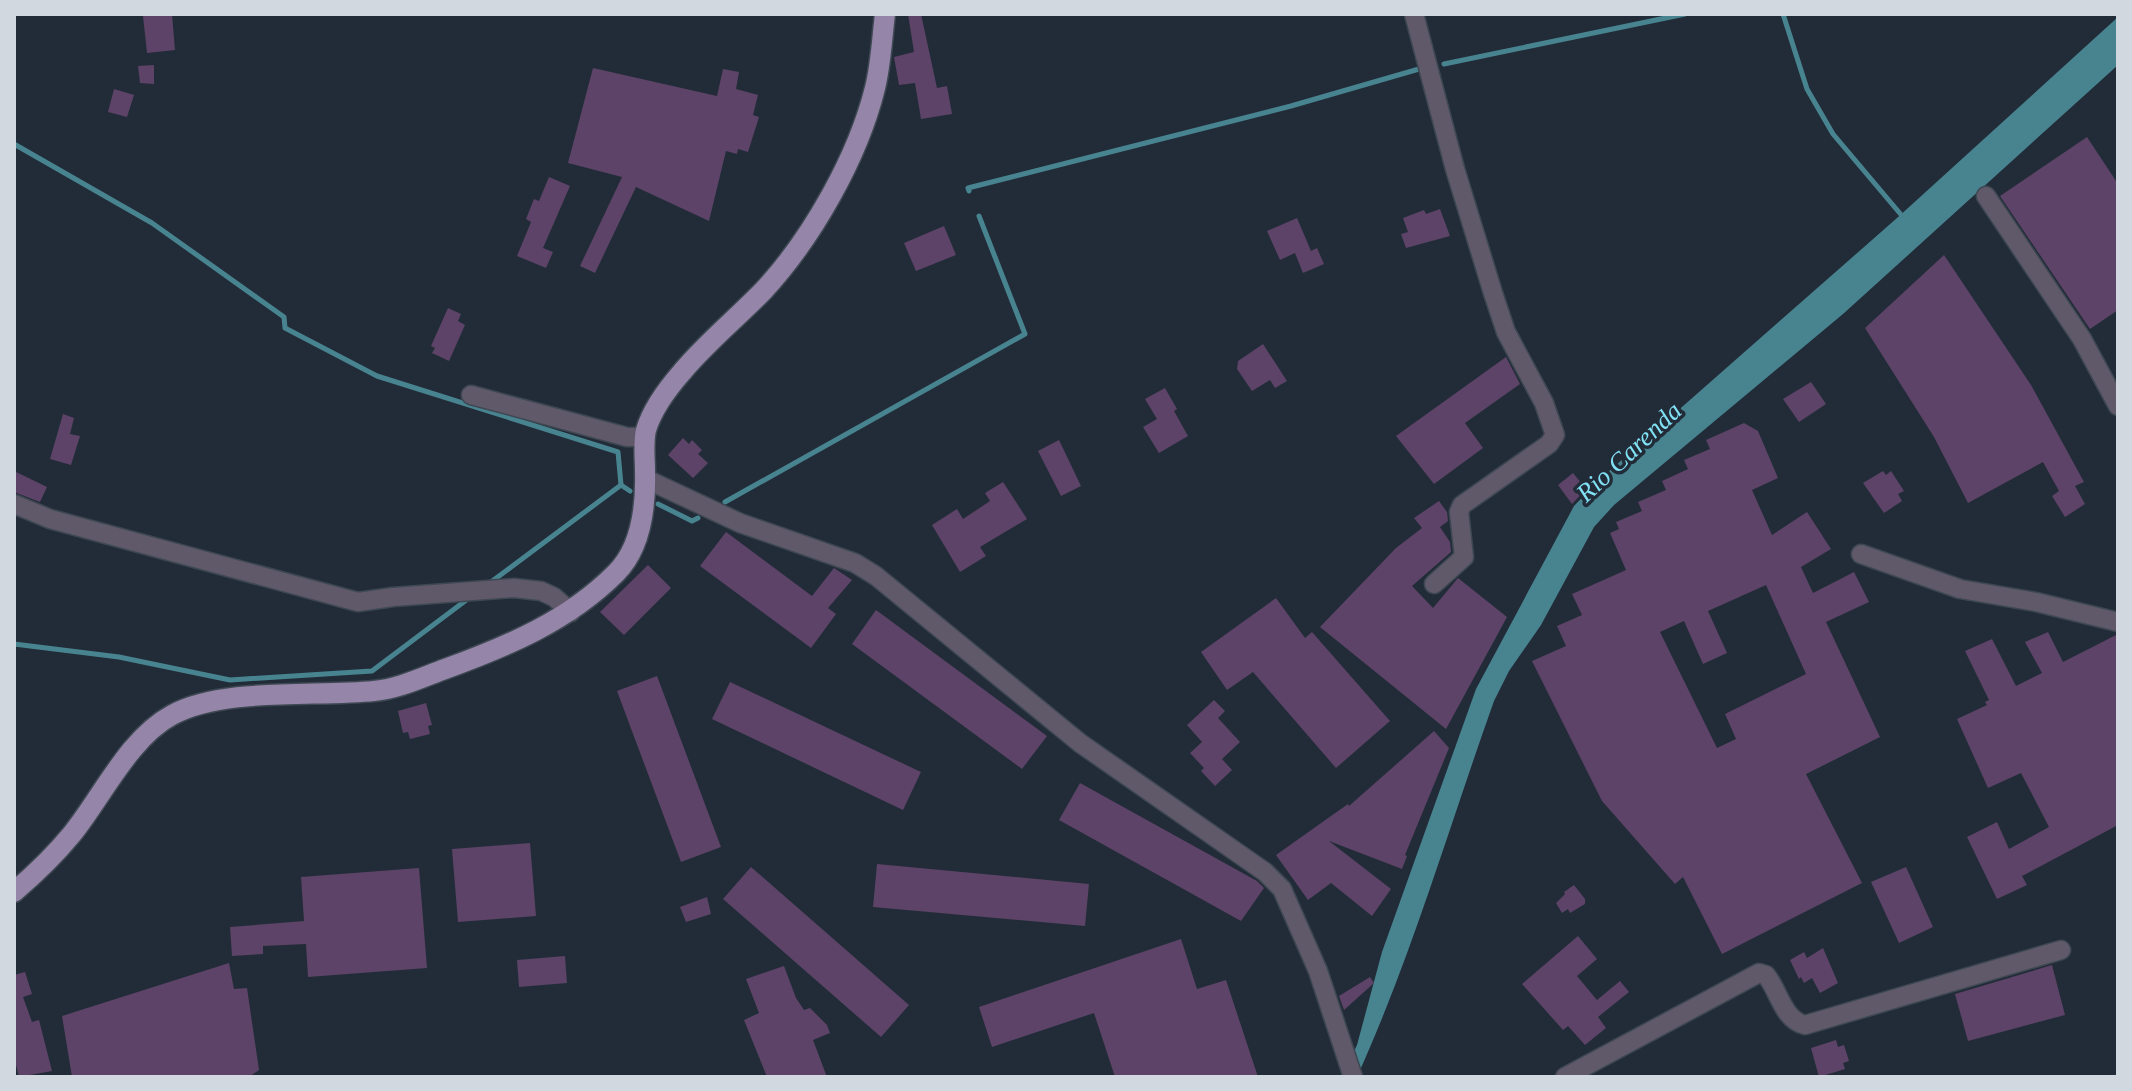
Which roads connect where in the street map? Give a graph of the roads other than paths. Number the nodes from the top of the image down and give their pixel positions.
1 (885, 14) edge
2 (1414, 14) edge
3 (1986, 196) dead end
4 (471, 395) dead end
5 (2118, 406) edge
6 (645, 437) junction
7 (646, 479) junction
8 (14, 504) edge
9 (1861, 554) dead end
10 (1434, 584) dead end
11 (571, 612) junction
12 (2118, 622) edge
13 (14, 892) edge
14 (2061, 950) dead end
15 (1350, 1069) edge
16 (1565, 1077) edge

1 - 6 main road
2 - 10 street
3 - 5 street
4 - 6 street
6 - 7 main road
7 - 11 main road
7 - 15 street
8 - 11 street
9 - 12 street
11 - 13 main road
14 - 16 street

